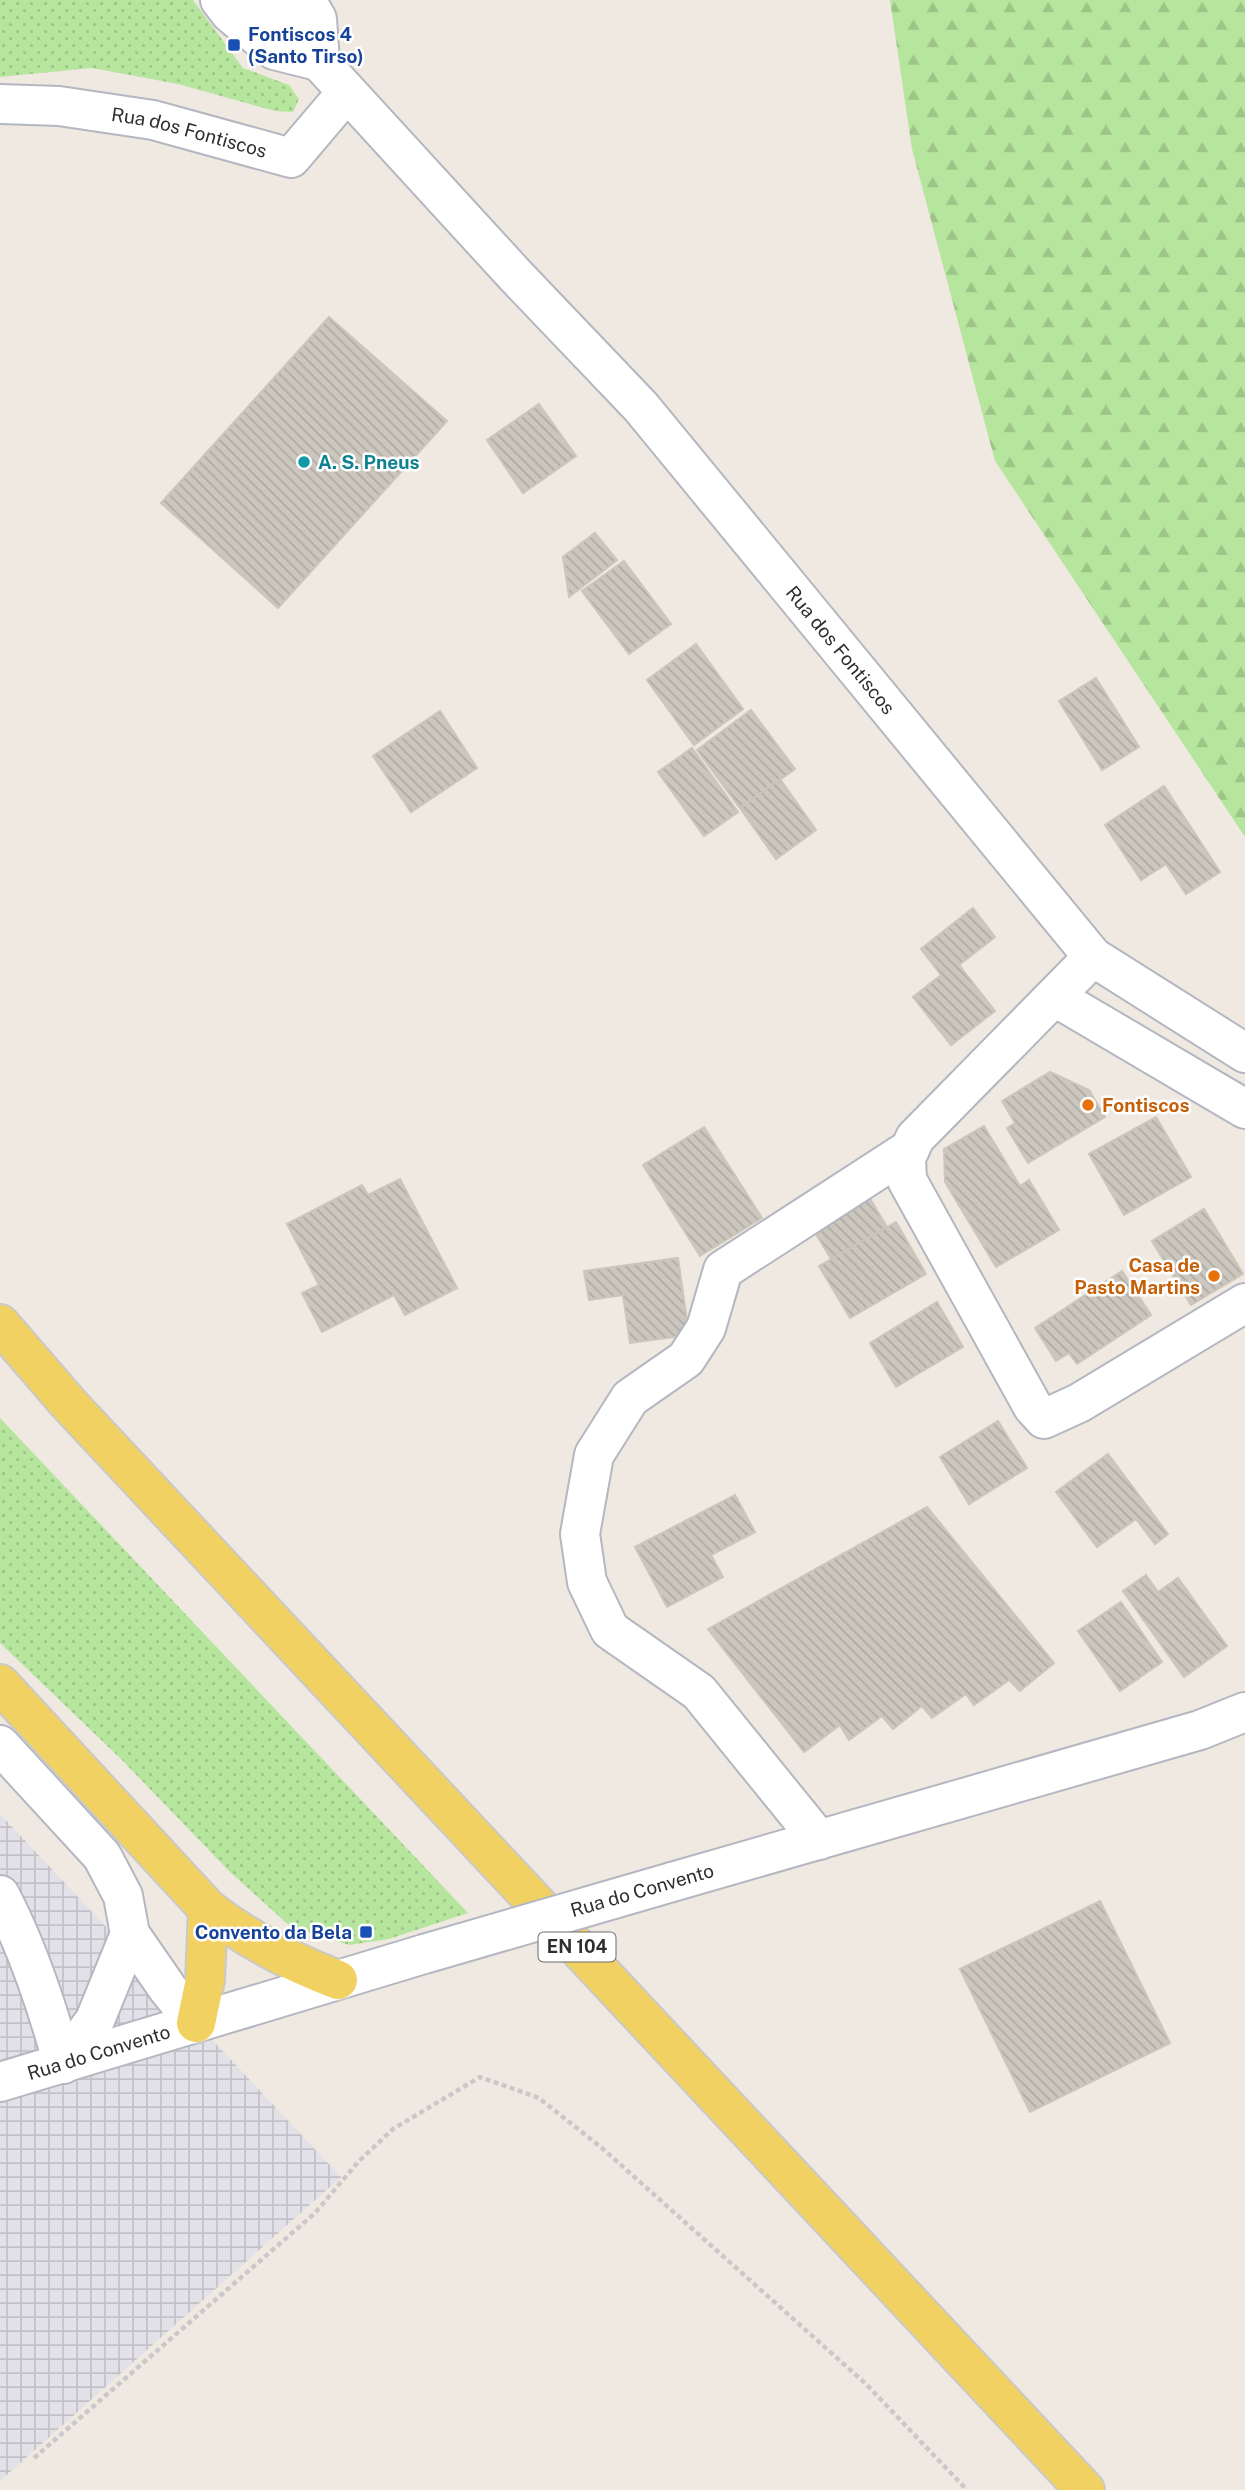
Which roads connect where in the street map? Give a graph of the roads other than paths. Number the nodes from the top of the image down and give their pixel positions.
1 (220, 0) edge
2 (264, 0) edge
3 (306, 0) edge
4 (320, 62) junction
5 (347, 92) junction
6 (0, 104) edge
7 (1093, 957) junction
8 (1055, 997) junction
9 (1245, 1053) edge
10 (1245, 1109) edge
11 (910, 1149) junction
12 (1245, 1303) edge
13 (0, 1324) edge
14 (0, 1339) edge
15 (69, 1404) junction
16 (0, 1684) edge
17 (1245, 1712) edge
18 (0, 1745) edge
19 (818, 1840) junction
20 (0, 1895) edge
21 (208, 1909) junction
22 (130, 1934) junction
23 (338, 1980) junction
24 (196, 2023) junction
25 (63, 2064) junction
26 (0, 2082) edge
27 (1085, 2490) edge

1 - 4 street
2 - 4 street, Rua dos Fontiscos
3 - 4 street
4 - 5 street, Rua dos Fontiscos
5 - 6 street, Rua dos Fontiscos
5 - 7 street, Rua dos Fontiscos
7 - 8 street
7 - 9 street, Rua dos Fontiscos
8 - 10 street
8 - 11 street
11 - 12 street
11 - 19 street
13 - 15 main road, EN 104
14 - 15 main road, EN 104
15 - 27 main road, EN 104
16 - 21 main road
17 - 19 street, Rua do Convento
18 - 22 street
19 - 23 street, Rua do Convento, bridge
20 - 25 street
21 - 23 main road
21 - 24 main road
22 - 24 street
22 - 25 street
23 - 24 street, Rua do Convento
24 - 25 street, Rua do Convento
25 - 26 street, Rua do Convento

